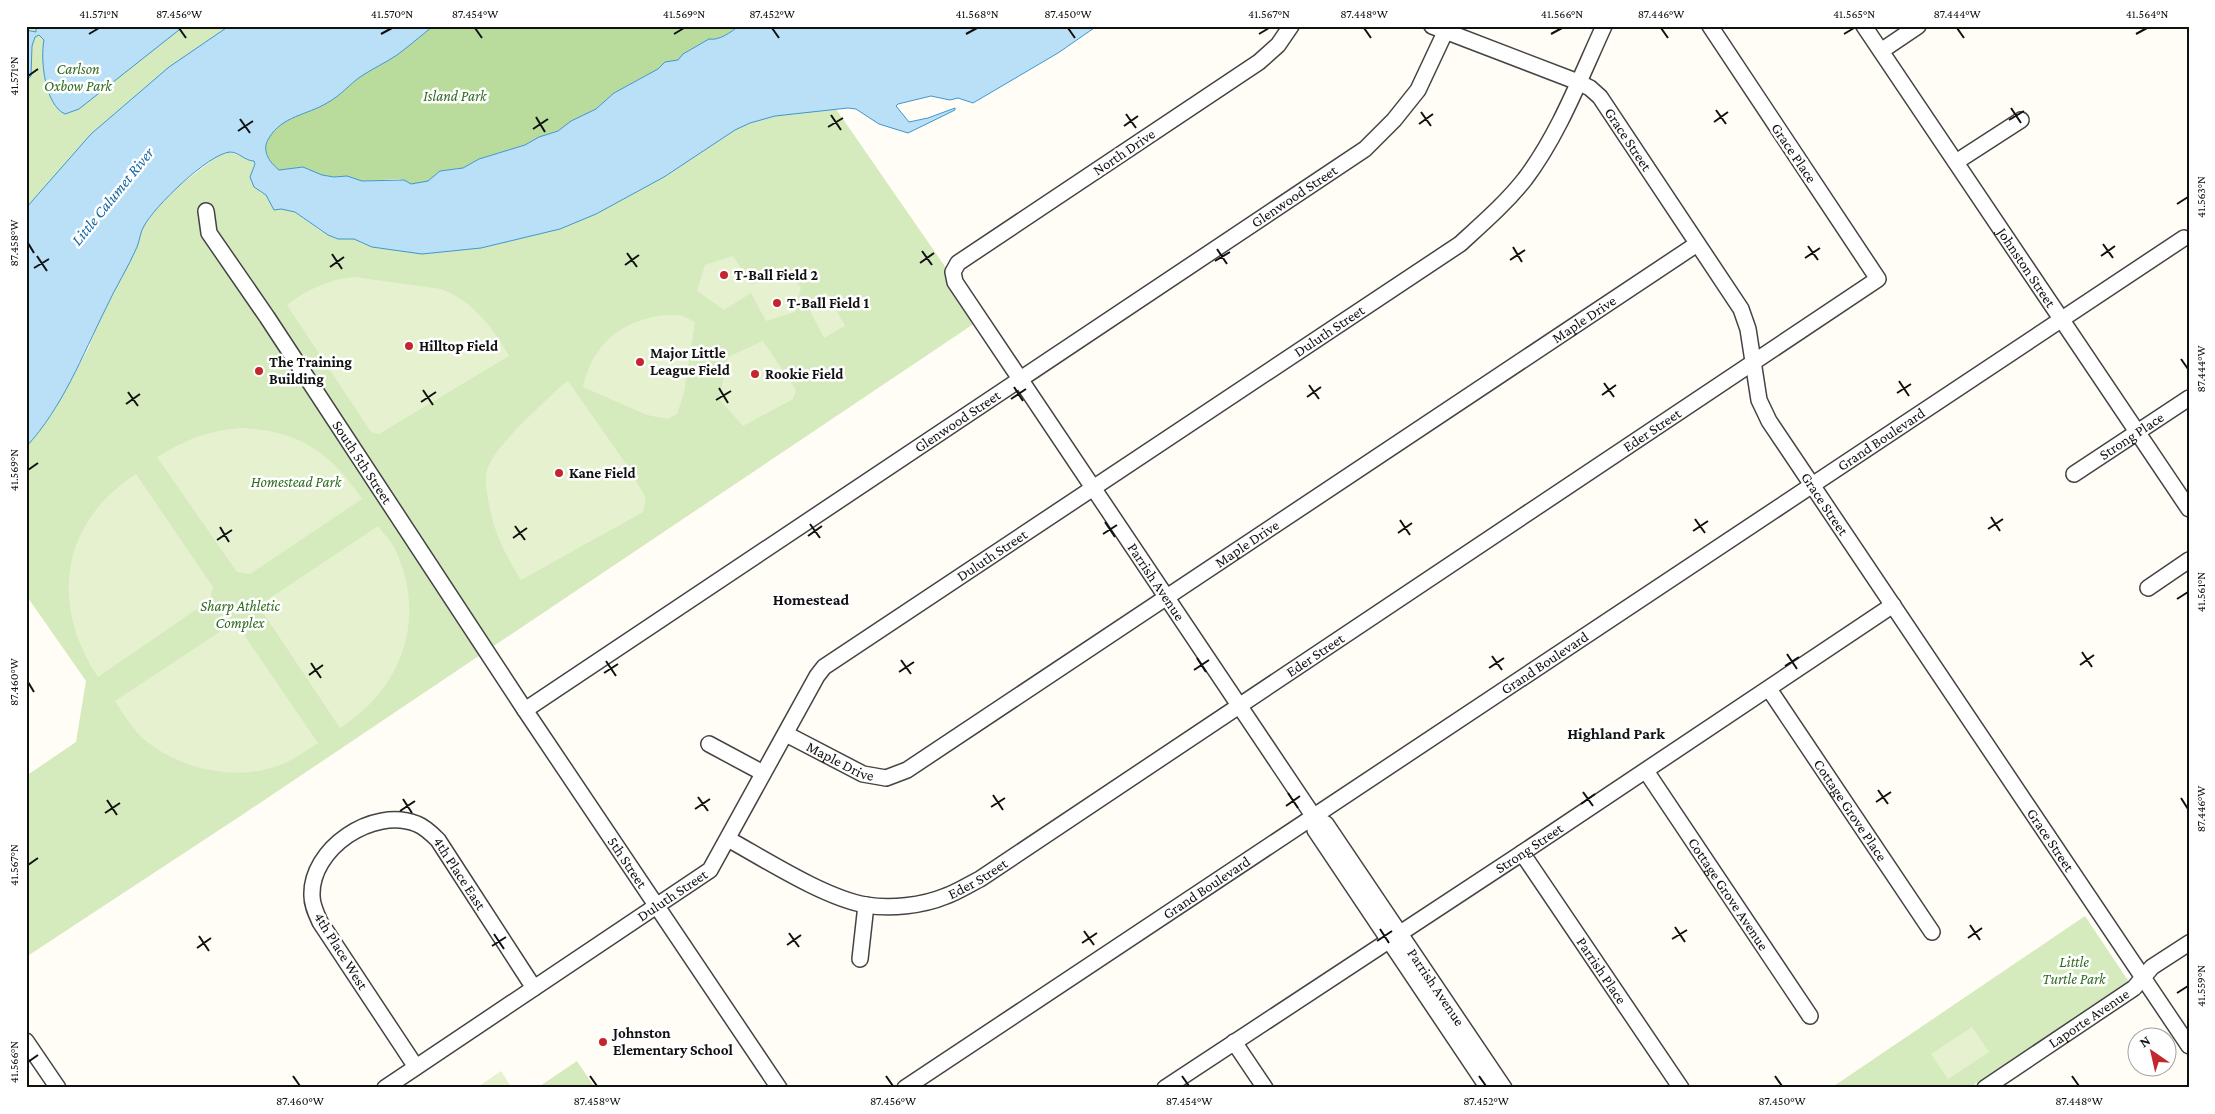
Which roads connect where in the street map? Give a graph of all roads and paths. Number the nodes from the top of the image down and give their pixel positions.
1 (1291, 26) edge
2 (1604, 26) edge
3 (1710, 26) edge
4 (1864, 26) edge
5 (1918, 26) edge
6 (1442, 28) edge
7 (1880, 51) junction
8 (1578, 82) junction
9 (2021, 120) dead end
10 (1956, 162) junction
11 (206, 211) dead end
12 (2184, 238) dead end
13 (1697, 244) junction
14 (953, 272) joint
15 (1878, 279) joint
16 (2062, 319) junction
17 (1753, 362) junction
18 (1020, 378) junction
19 (2189, 398) edge
20 (2138, 432) junction
21 (2074, 474) dead end
22 (1812, 486) junction
23 (1093, 487) junction
24 (2189, 509) edge
25 (2189, 560) edge
26 (2148, 588) dead end
27 (1166, 596) junction
28 (1893, 605) junction
29 (1769, 689) junction
30 (1239, 705) junction
31 (525, 710) junction
32 (786, 734) junction
33 (709, 744) dead end
34 (1646, 771) junction
35 (763, 773) junction
36 (1314, 816) junction
37 (349, 835) joint
38 (728, 840) junction
39 (1522, 853) junction
40 (866, 905) junction
41 (656, 907) junction
42 (1932, 932) dead end
43 (1394, 937) junction
44 (2189, 943) edge
45 (860, 959) dead end
46 (2143, 978) junction
47 (534, 988) junction
48 (1810, 1016) dead end
49 (26, 1041) edge
50 (1234, 1042) junction
51 (2189, 1046) edge
52 (416, 1067) junction
53 (58, 1088) edge
54 (384, 1088) edge
55 (779, 1088) edge
56 (904, 1088) edge
57 (1165, 1088) edge
58 (1265, 1088) edge
59 (1488, 1088) edge
60 (1504, 1088) edge
61 (1681, 1088) edge
62 (1984, 1088) edge

1 - 14 street, North Drive
2 - 8 street, Duluth Street
3 - 15 street, Grace Place
4 - 7 street, Johnston Street
5 - 7 street
6 - 8 street, Grace Street
6 - 18 street, Glenwood Street
7 - 10 street, Johnston Street
8 - 13 street, Grace Street
8 - 23 street, Duluth Street
9 - 10 street
10 - 16 street, Johnston Street
11 - 31 street, South 5th Street
12 - 16 street, Grand Boulevard
13 - 17 street, Grace Street
13 - 27 street, Maple Drive
14 - 18 street, Parrish Avenue
15 - 17 street, Eder Street
16 - 20 street, Johnston Street
16 - 22 street, Grand Boulevard
17 - 22 street, Grace Street
17 - 30 street, Eder Street
18 - 23 street, Parrish Avenue
18 - 31 street, Glenwood Street
19 - 20 street, Strong Place
20 - 21 street, Strong Place
20 - 24 street, Johnston Street
22 - 28 street, Grace Street
22 - 36 street, Grand Boulevard
23 - 27 street, Parrish Avenue
23 - 32 street, Duluth Street
25 - 26 street
27 - 30 street, Parrish Avenue
27 - 32 street, Maple Drive
28 - 29 street, Strong Street
28 - 46 street, Grace Street
29 - 34 street, Strong Street
29 - 42 street, Cottage Grove Place
30 - 36 street, Parrish Avenue
30 - 40 street, Eder Street
31 - 41 street, 5th Street
32 - 35 street, Duluth Street
33 - 35 street
34 - 39 street, Strong Street
34 - 48 street, Cottage Grove Avenue
35 - 38 street, Duluth Street
36 - 43 street, Parrish Avenue
36 - 56 street, Grand Boulevard
37 - 47 street, 4th Place East
37 - 52 street, 4th Place West
38 - 40 street, Eder Street
38 - 41 street, Duluth Street
39 - 43 street, Strong Street
39 - 61 street, Parrish Place
40 - 45 street
41 - 47 street, Duluth Street
41 - 55 street, 5th Street
43 - 50 street, Strong Street
43 - 59 street, Parrish Avenue
43 - 60 street, Parrish Avenue
44 - 46 street, Laporte Avenue
46 - 51 street, Grace Street
46 - 62 street, Laporte Avenue
47 - 52 street, Duluth Street
49 - 53 street
50 - 57 street, Strong Street
50 - 58 street
52 - 54 street, Duluth Street

